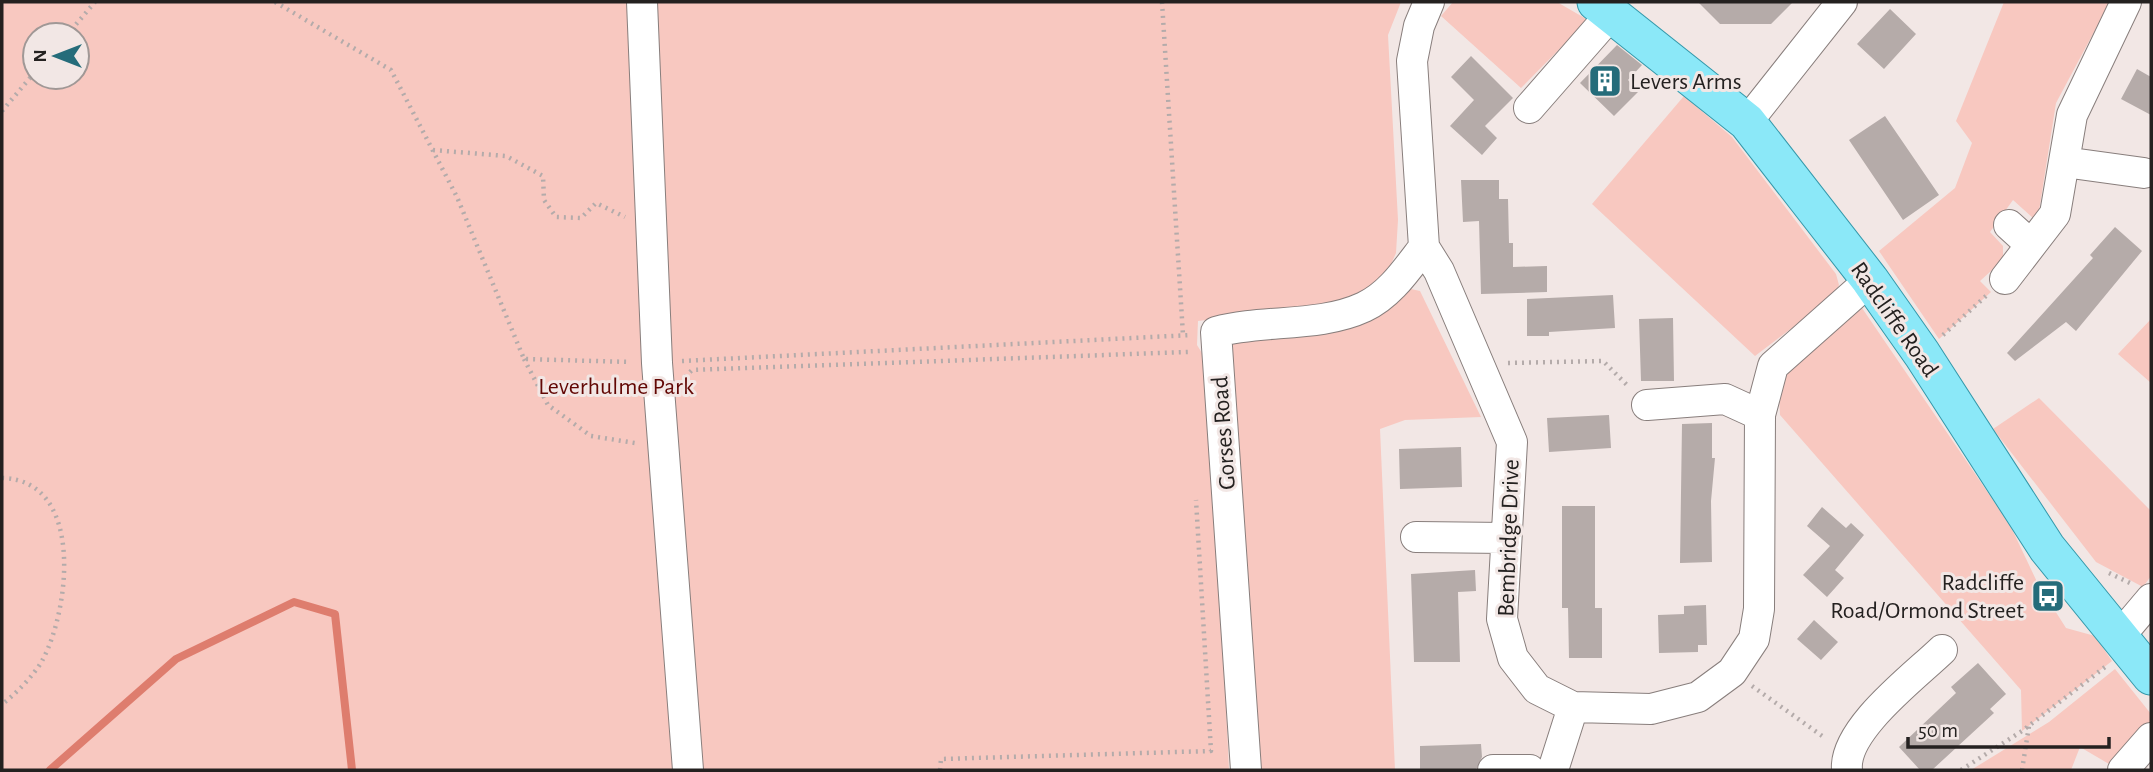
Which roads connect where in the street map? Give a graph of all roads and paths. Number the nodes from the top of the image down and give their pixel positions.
1 (95, 2) edge
2 (642, 2) edge
3 (1162, 2) edge
4 (1429, 2) edge
5 (1842, 2) edge
6 (2126, 2) edge
7 (1605, 7) edge
8 (79, 21) edge
9 (21, 89) edge
10 (1529, 108) dead end
11 (2, 111) edge
12 (1747, 121) junction
13 (433, 150) dead end
14 (2064, 162) junction
15 (2144, 173) dead end
16 (2009, 225) dead end
17 (652, 229) junction
18 (2031, 245) junction
19 (1424, 247) junction
20 (2005, 279) joint
21 (1870, 280) junction
22 (1183, 335) dead end
23 (1922, 354) junction
24 (524, 359) dead end
25 (1478, 363) junction
26 (1189, 365) dead end
27 (679, 384) dead end
28 (1647, 405) joint
29 (1760, 415) junction
30 (663, 448) junction
31 (2, 478) edge
32 (1196, 489) dead end
33 (1416, 537) dead end
34 (1506, 538) junction
35 (2151, 599) edge
36 (1942, 650) dead end
37 (2133, 654) edge
38 (1732, 672) junction
39 (2, 704) edge
40 (1573, 706) junction
41 (2029, 726) junction
42 (2151, 738) edge
43 (1848, 762) edge
44 (1493, 769) edge
45 (688, 770) edge
46 (940, 770) edge
47 (1246, 770) edge
48 (1530, 770) edge
49 (1553, 770) edge
50 (1961, 770) edge
51 (2022, 770) edge
52 (2123, 770) edge

1 - 8 path
2 - 17 street
3 - 22 path
4 - 19 street, Bembridge Drive
5 - 12 street
6 - 14 street
7 - 10 street
7 - 12 main road, Radcliffe Road
9 - 11 path
12 - 21 main road, Radcliffe Road
13 - 17 path
14 - 15 street
14 - 18 street
16 - 18 street
17 - 30 street
18 - 20 street
19 - 25 street, Bembridge Drive
19 - 47 street, Gorses Road
20 - 23 path
21 - 23 main road, Radcliffe Road
21 - 29 street, Bembridge Drive
23 - 37 main road, Radcliffe Road
24 - 30 path
25 - 28 path
25 - 34 street, Bembridge Drive
26 - 27 path
28 - 29 street
29 - 38 street, Bembridge Drive
30 - 45 street
31 - 39 path
32 - 46 path
33 - 34 street
34 - 40 street, Bembridge Drive
35 - 37 street
36 - 43 street
37 - 41 path
38 - 40 street, Bembridge Drive
38 - 43 path
40 - 49 street
41 - 50 path
41 - 51 path
42 - 52 street
44 - 48 street

